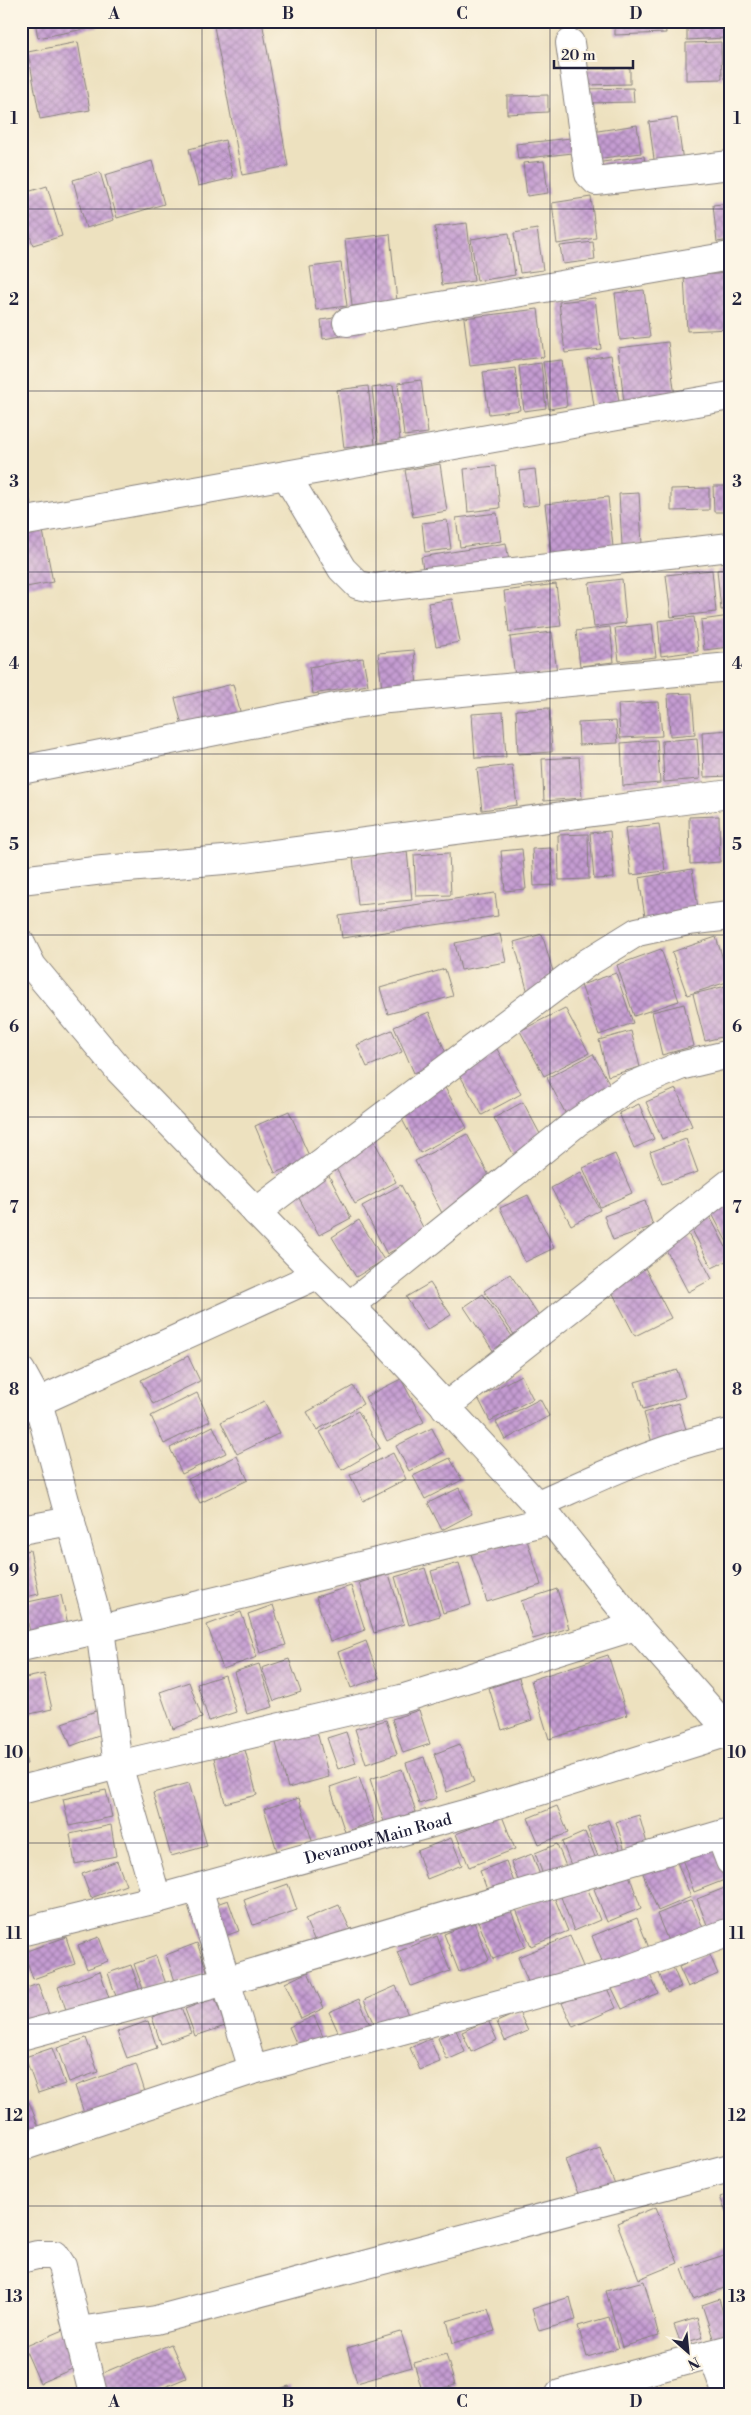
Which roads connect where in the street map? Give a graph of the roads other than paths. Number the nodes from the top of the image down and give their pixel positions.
1 (570, 42) dead end
2 (730, 165) edge
3 (730, 256) edge
4 (348, 322) dead end
5 (730, 396) edge
6 (286, 475) junction
7 (21, 522) edge
8 (730, 548) edge
9 (730, 667) edge
10 (21, 770) edge
11 (730, 794) edge
12 (21, 880) edge
13 (730, 916) edge
14 (21, 944) edge
15 (730, 1054) edge
16 (730, 1182) edge
17 (256, 1212) junction
18 (317, 1274) junction
19 (349, 1306) junction
20 (21, 1371) edge
21 (29, 1404) edge
22 (445, 1407) junction
23 (730, 1433) edge
24 (543, 1512) junction
25 (71, 1521) junction
26 (21, 1530) edge
27 (636, 1626) junction
28 (100, 1629) junction
29 (21, 1648) edge
30 (730, 1732) edge
31 (118, 1765) junction
32 (21, 1790) edge
33 (727, 1843) edge
34 (198, 1888) junction
35 (157, 1899) junction
36 (21, 1932) edge
37 (730, 1932) edge
38 (226, 1981) junction
39 (21, 2036) edge
40 (253, 2070) junction
41 (21, 2147) edge
42 (730, 2168) edge
43 (21, 2259) edge
44 (78, 2331) junction
45 (721, 2351) edge
46 (93, 2394) edge
47 (560, 2394) edge
48 (727, 2394) edge

1 - 2 street
3 - 4 street
5 - 6 street
6 - 7 street
6 - 8 street
9 - 10 street
11 - 12 street
13 - 17 street
14 - 17 street
15 - 19 street
16 - 22 street
17 - 18 street
18 - 19 street
18 - 21 street
19 - 22 street
20 - 21 street
21 - 25 street
22 - 24 street
23 - 24 street
24 - 27 street
24 - 28 street
25 - 26 street
25 - 28 street
27 - 30 street
27 - 31 street
28 - 29 street
28 - 31 street
30 - 34 street, Devanoor Main Road
31 - 32 street
31 - 35 street
33 - 38 street
34 - 35 street, Devanoor Main Road
34 - 38 street
35 - 36 street, Devanoor Main Road
37 - 40 street
38 - 39 street
38 - 40 street
40 - 41 street
42 - 44 street
43 - 44 street
44 - 46 street
45 - 47 street
45 - 48 street

